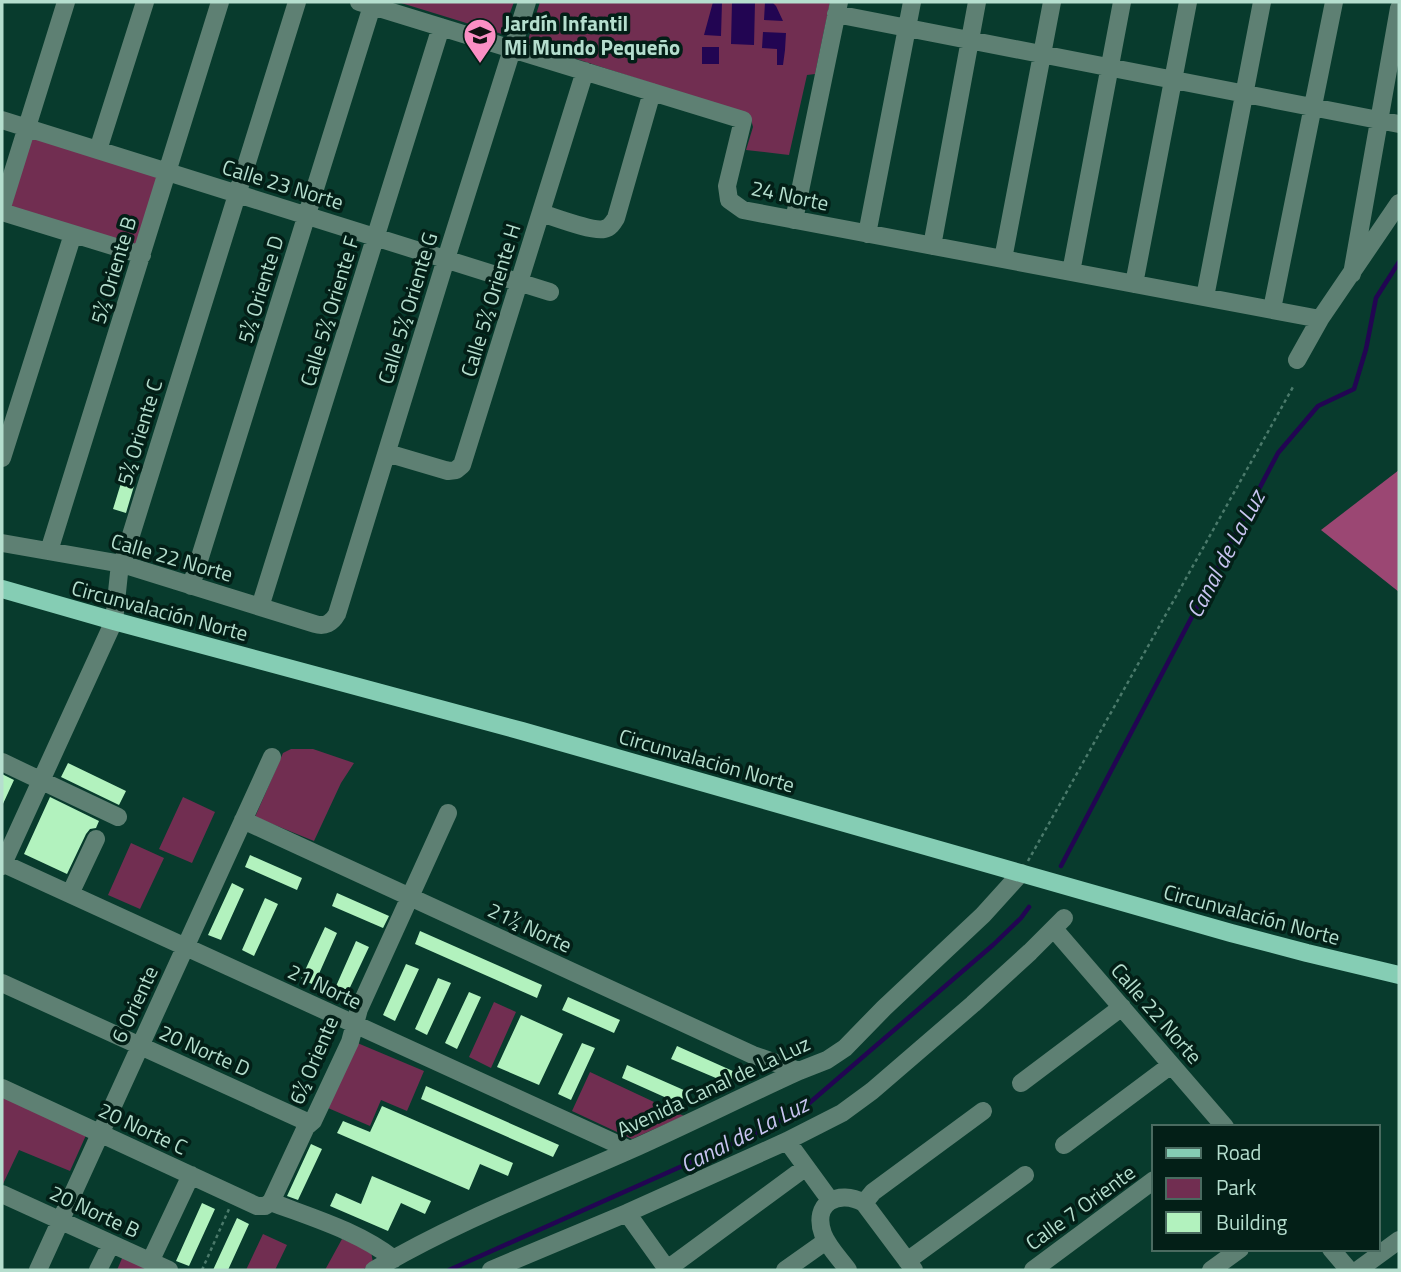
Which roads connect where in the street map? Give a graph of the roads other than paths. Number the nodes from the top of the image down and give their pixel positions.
1 (66, 2) edge
2 (145, 2) edge
3 (220, 2) edge
4 (297, 2) edge
5 (527, 2) edge
6 (912, 2) edge
7 (978, 2) edge
8 (1052, 2) edge
9 (1122, 2) edge
10 (1188, 2) edge
11 (1262, 2) edge
12 (1334, 2) edge
13 (365, 4) edge
14 (838, 8) edge
15 (1399, 8) edge
16 (442, 27) junction
17 (907, 28) junction
18 (970, 40) junction
19 (512, 49) junction
20 (1042, 55) junction
21 (1110, 68) junction
22 (585, 71) junction
23 (1173, 80) junction
24 (652, 92) junction
25 (1243, 94) junction
26 (1313, 107) junction
27 (2, 120) edge
28 (1379, 121) junction
29 (1399, 124) edge
30 (26, 128) junction
31 (98, 150) junction
32 (167, 172) junction
33 (237, 194) junction
34 (1399, 203) edge
35 (2, 209) edge
36 (541, 213) junction
37 (307, 216) junction
38 (794, 220) junction
39 (73, 234) junction
40 (867, 234) junction
41 (376, 237) junction
42 (932, 246) junction
43 (142, 256) junction
44 (446, 259) junction
45 (1003, 259) junction
46 (1071, 272) junction
47 (1352, 274) junction
48 (520, 282) junction
49 (1135, 284) junction
50 (550, 292) dead end
51 (1205, 297) junction
52 (1272, 310) junction
53 (1320, 318) junction
54 (1297, 360) dead end
55 (387, 453) junction
56 (2, 458) edge
57 (2, 543) edge
58 (50, 551) junction
59 (122, 564) junction
60 (191, 586) junction
61 (2, 589) edge
62 (260, 607) junction
63 (114, 621) junction
64 (327, 624) joint
65 (272, 757) dead end
66 (2, 762) edge
67 (41, 780) junction
68 (448, 813) dead end
69 (118, 817) dead end
70 (243, 820) junction
71 (96, 839) dead end
72 (2, 864) edge
73 (1021, 873) junction
74 (70, 894) junction
75 (410, 897) junction
76 (186, 947) junction
77 (1399, 975) edge
78 (2, 983) edge
79 (1122, 1007) junction
80 (355, 1024) junction
81 (140, 1046) junction
82 (1171, 1065) junction
83 (799, 1071) junction
84 (1021, 1083) dead end
85 (2, 1088) edge
86 (983, 1111) dead end
87 (313, 1121) junction
88 (1223, 1125) edge
89 (100, 1134) junction
90 (788, 1141) junction
91 (1064, 1146) dead end
92 (630, 1150) junction
93 (806, 1167) junction
94 (191, 1175) junction
95 (1025, 1175) dead end
96 (1152, 1181) edge
97 (2, 1194) edge
98 (830, 1199) junction
99 (864, 1203) junction
100 (268, 1204) junction
101 (627, 1213) junction
102 (61, 1221) junction
103 (1399, 1240) edge
104 (826, 1241) junction
105 (111, 1244) junction
106 (1237, 1251) edge
107 (1333, 1251) edge
108 (394, 1259) junction
109 (150, 1262) junction
110 (911, 1266) edge
111 (38, 1270) edge
112 (98, 1270) edge
113 (169, 1270) edge
114 (374, 1270) edge
115 (491, 1270) edge
116 (667, 1270) edge
117 (785, 1270) edge
118 (848, 1270) edge
119 (1033, 1270) edge
120 (1211, 1270) edge
121 (1349, 1270) edge
122 (1358, 1270) edge

1 - 30 street
2 - 31 street
3 - 32 street, 5½ Oriente B
4 - 33 street, 5½ Oriente C
5 - 19 street, Calle 5½ Oriente G
6 - 17 street
7 - 18 street
8 - 20 street
9 - 21 street
10 - 23 street
11 - 25 street
12 - 26 street
13 - 16 street, 24 Norte
13 - 37 street, 5½ Oriente D
14 - 17 street
14 - 38 street
15 - 28 street
16 - 19 street, 24 Norte
16 - 41 street, Calle 5½ Oriente F
17 - 18 street
17 - 40 street
18 - 20 street
18 - 42 street
19 - 22 street, 24 Norte
19 - 44 street, Calle 5½ Oriente G
20 - 21 street
20 - 45 street
21 - 23 street
21 - 46 street
22 - 24 street, 24 Norte
22 - 36 street, Calle 5½ Oriente H
23 - 25 street
23 - 49 street
24 - 36 street
24 - 38 street, 24 Norte
25 - 26 street
25 - 51 street
26 - 28 street
26 - 52 street
27 - 30 street, Calle 23 Norte
28 - 29 street
28 - 47 street
30 - 31 street, Calle 23 Norte
30 - 35 street
31 - 32 street, Calle 23 Norte
32 - 33 street, Calle 23 Norte
32 - 43 street, 5½ Oriente B
33 - 37 street, Calle 23 Norte
33 - 59 street, 5½ Oriente C
34 - 47 street
35 - 39 street
36 - 48 street, Calle 5½ Oriente H
37 - 41 street, Calle 23 Norte
37 - 60 street, 5½ Oriente D
38 - 40 street, 24 Norte
39 - 43 street
39 - 56 street
40 - 42 street, 24 Norte
41 - 44 street, Calle 23 Norte
41 - 62 street, Calle 5½ Oriente F
42 - 45 street, 24 Norte
43 - 58 street, 5½ Oriente B
44 - 48 street, Calle 23 Norte
44 - 55 street, Calle 5½ Oriente G
45 - 46 street, 24 Norte
46 - 49 street, 24 Norte
47 - 53 street
48 - 50 street, Calle 23 Norte
48 - 55 street, Calle 5½ Oriente H
49 - 51 street, 24 Norte
51 - 52 street, 24 Norte
52 - 53 street, 24 Norte
53 - 54 street
55 - 64 street, Calle 5½ Oriente G
57 - 58 street, Calle 22 Norte
58 - 59 street, Calle 22 Norte
59 - 60 street, Calle 22 Norte
59 - 63 street, 5½ Oriente C
60 - 62 street, Calle 22 Norte
61 - 63 main road, Circunvalación Norte
62 - 64 street, Calle 22 Norte
63 - 67 street, 5½ Oriente C
63 - 73 main road, Circunvalación Norte
65 - 70 street, 6 Oriente
66 - 67 street
67 - 69 street
67 - 72 street, 5½ Oriente C
68 - 75 street, 6½ Oriente
70 - 75 street, 21½ Norte
70 - 76 street, 6 Oriente
71 - 74 street
72 - 74 street, 21 Norte
73 - 77 main road, Circunvalación Norte
73 - 83 street, Avenida Canal de La Luz
74 - 76 street, 21 Norte
75 - 80 street, 6½ Oriente
75 - 83 street, 21½ Norte
76 - 80 street, 21 Norte
76 - 81 street, 6 Oriente
78 - 81 street, 20 Norte D
79 - 82 street, Calle 22 Norte
79 - 84 street
79 - 90 street, Calle 22 Norte
80 - 87 street, 6½ Oriente
80 - 92 street, 21 Norte
81 - 87 street, 20 Norte D
81 - 89 street, 6 Oriente
82 - 88 street, Calle 22 Norte
82 - 91 street
83 - 92 street, Avenida Canal de La Luz
85 - 89 street, 20 Norte C
86 - 99 street
87 - 100 street, 6½ Oriente
89 - 94 street, 20 Norte C
89 - 102 street, 6 Oriente
90 - 93 street
90 - 101 street
92 - 108 street, Avenida Canal de La Luz
93 - 98 street
93 - 116 street
94 - 100 street, 20 Norte C
94 - 109 street
95 - 110 street
96 - 119 street, Calle 7 Oriente
97 - 102 street, 20 Norte B
98 - 99 street
98 - 104 street
99 - 110 street
100 - 108 street, 20 Norte C
101 - 115 street
101 - 116 street
102 - 105 street, 20 Norte B
102 - 111 street, 6 Oriente
103 - 122 street
104 - 117 street
104 - 118 street
105 - 109 street, 20 Norte B
105 - 112 street
106 - 120 street
107 - 121 street
108 - 114 street, Avenida Canal de La Luz
109 - 113 street, 20 Norte B

